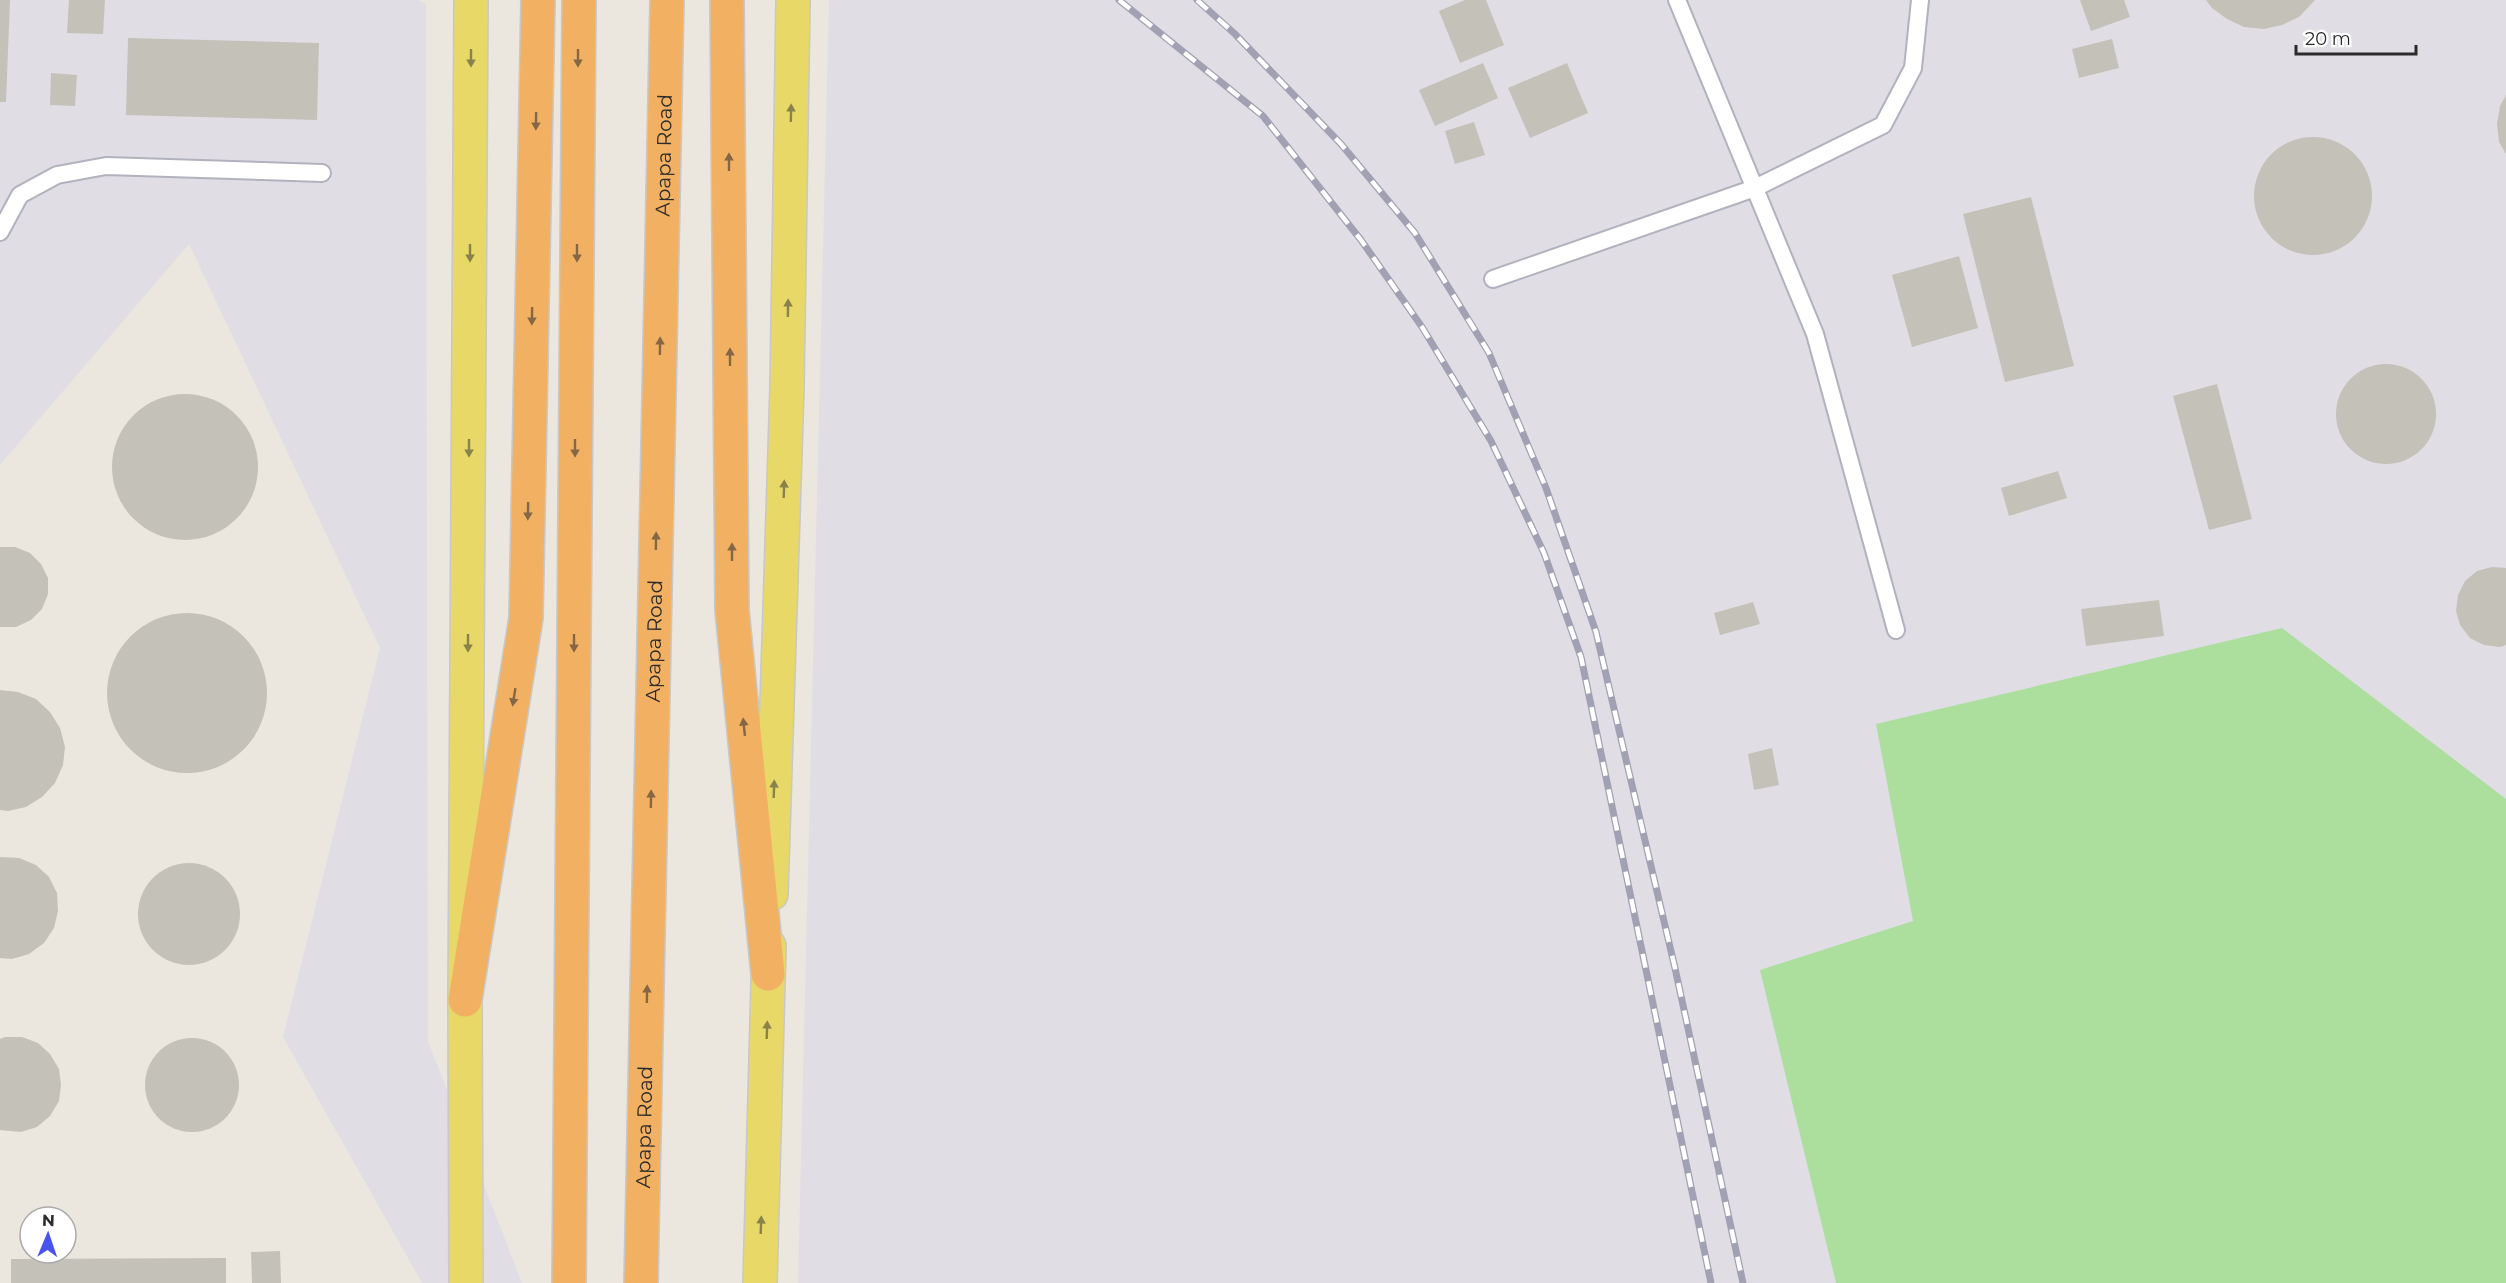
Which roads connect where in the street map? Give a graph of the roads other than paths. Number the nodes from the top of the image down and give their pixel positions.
1 (471, 0) edge
2 (538, 0) edge
3 (579, 0) edge
4 (667, 0) edge
5 (727, 0) edge
6 (793, 0) edge
7 (1677, 0) edge
8 (1920, 0) edge
9 (322, 173) dead end
10 (1755, 188) junction
11 (0, 232) edge
12 (1493, 279) dead end
13 (1896, 630) dead end
14 (768, 974) junction
15 (465, 1000) junction
16 (646, 1038) junction
17 (466, 1283) edge
18 (569, 1283) edge
19 (641, 1283) edge
20 (659, 1283) edge
21 (760, 1283) edge

1 -> 15 main road
2 -> 15 highway
3 -> 18 highway
16 -> 4 highway, Apapa Road
14 -> 5 highway
14 -> 6 main road
7 - 10 lane
8 - 10 lane
9 - 11 lane
10 - 12 lane
10 - 13 lane
21 -> 14 main road
15 - 17 main road
16 - 19 highway, Apapa Road
16 - 20 highway

